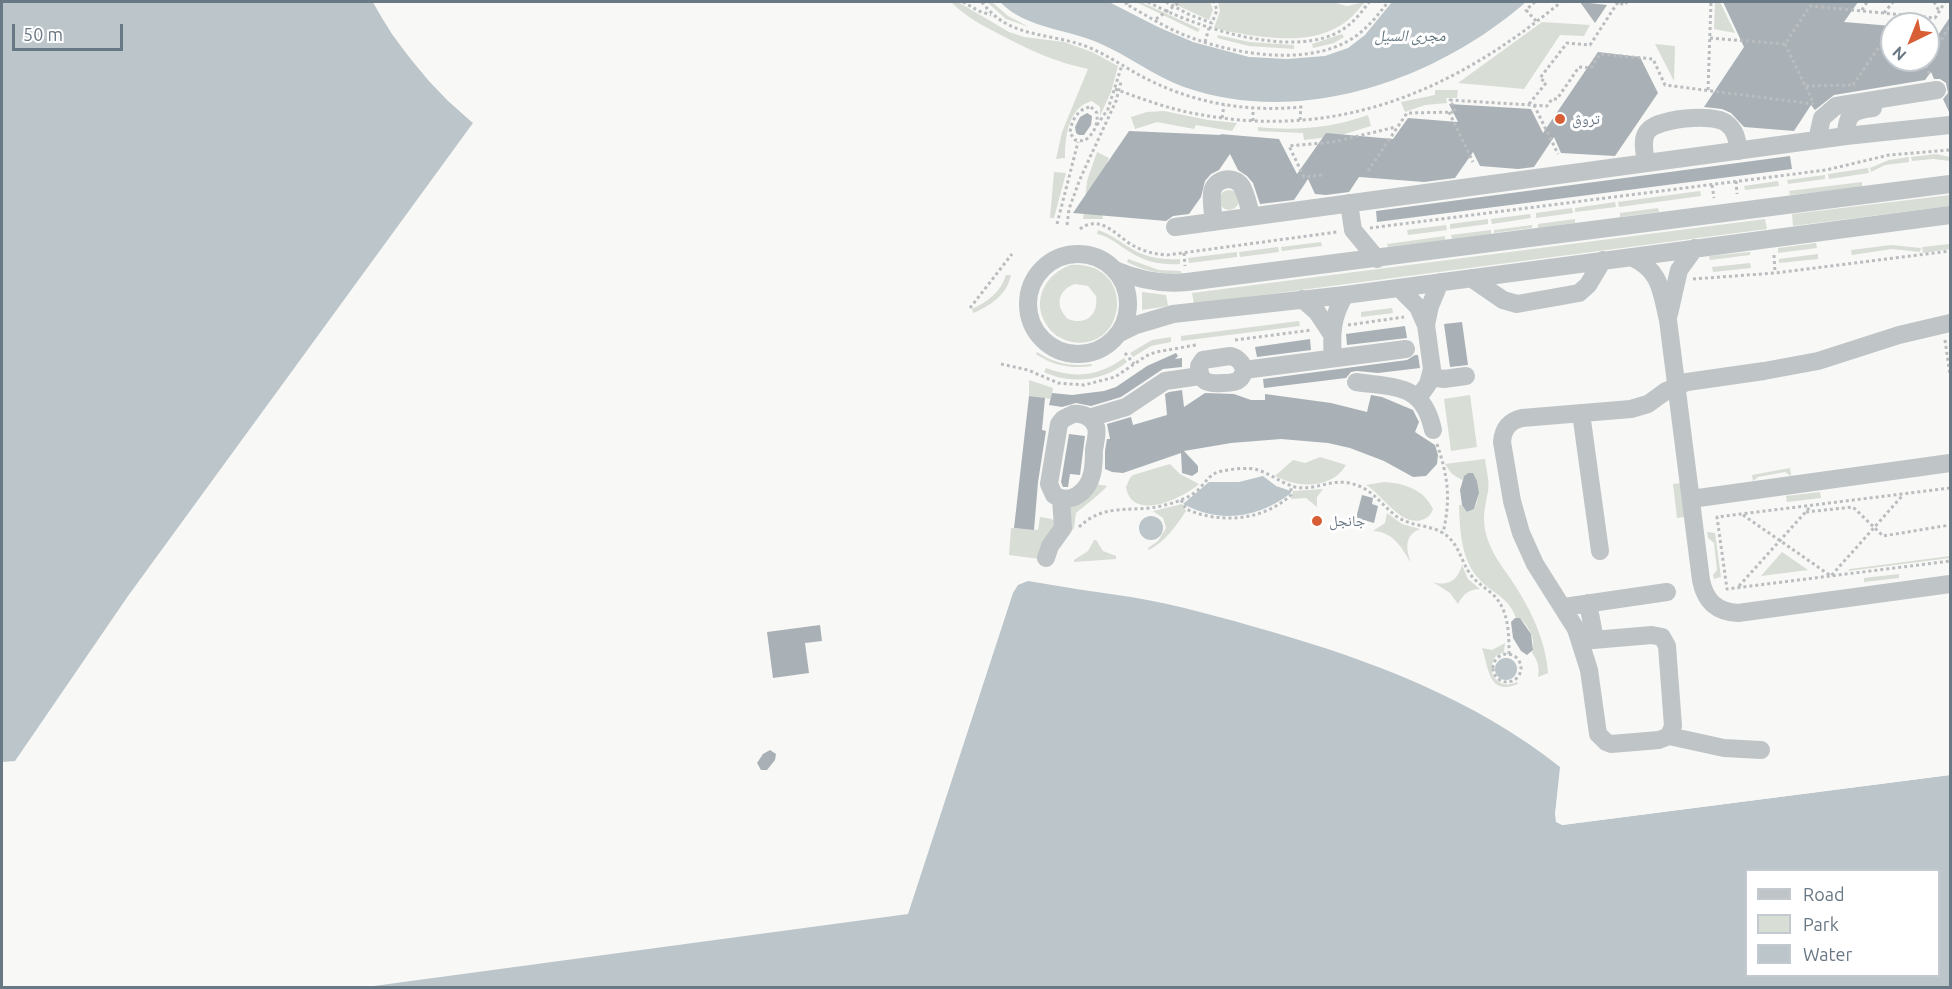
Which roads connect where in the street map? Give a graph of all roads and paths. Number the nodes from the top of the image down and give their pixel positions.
1 (963, 2) edge
2 (982, 2) edge
3 (1128, 2) edge
4 (1149, 2) edge
5 (1166, 2) edge
6 (1180, 2) edge
7 (1215, 2) edge
8 (1370, 2) edge
9 (1388, 2) edge
10 (1535, 2) edge
11 (1561, 2) edge
12 (1627, 2) edge
13 (1711, 2) edge
14 (1808, 2) edge
15 (1867, 2) edge
16 (1934, 2) edge
17 (1946, 2) edge
18 (1810, 6) junction
19 (1861, 11) junction
20 (1939, 12) joint
21 (1880, 13) edge
22 (993, 15) junction
23 (1156, 19) dead end
24 (1536, 21) junction
25 (1950, 27) edge
26 (1209, 28) junction
27 (1710, 39) junction
28 (1205, 42) junction
29 (1940, 42) edge
30 (1785, 44) junction
31 (1880, 46) edge
32 (1122, 65) junction
33 (1120, 82) dead end
34 (1853, 85) dead end
35 (1115, 89) junction
36 (1708, 90) junction
37 (1224, 105) junction
38 (1531, 105) junction
39 (1815, 105) junction
40 (1253, 109) junction
41 (1449, 112) junction
42 (1809, 114) dead end
43 (1222, 118) junction
44 (1300, 120) junction
45 (1253, 121) junction
46 (1096, 126) junction
47 (1950, 126) edge
48 (1398, 127) junction
49 (1846, 136) junction
50 (1816, 140) junction
51 (1078, 141) junction
52 (1950, 150) edge
53 (1739, 152) junction
54 (1558, 154) dead end
55 (1473, 162) dead end
56 (1646, 163) junction
57 (1368, 171) dead end
58 (1322, 175) dead end
59 (1736, 181) junction
60 (1950, 184) edge
61 (1712, 185) junction
62 (1737, 194) dead end
63 (1714, 198) dead end
64 (1349, 202) junction
65 (1950, 215) edge
66 (1251, 216) junction
67 (1214, 222) junction
68 (1057, 224) dead end
69 (1066, 225) dead end
70 (1175, 227) dead end
71 (1080, 229) dead end
72 (1353, 230) junction
73 (1695, 248) junction
74 (1950, 251) edge
75 (1184, 253) junction
76 (1012, 254) dead end
77 (1630, 257) junction
78 (1377, 259) junction
79 (1603, 260) junction
80 (1333, 265) junction
81 (1186, 267) dead end
82 (1115, 270) junction
83 (1472, 278) junction
84 (1676, 279) junction
85 (1440, 282) junction
86 (1399, 288) junction
87 (1345, 295) junction
88 (1302, 299) junction
89 (970, 308) dead end
90 (1425, 320) junction
91 (1668, 320) junction
92 (1947, 323) edge
93 (1330, 330) junction
94 (1118, 334) junction
95 (1232, 340) dead end
96 (1199, 344) dead end
97 (1406, 349) dead end
98 (1125, 353) dead end
99 (1333, 358) junction
100 (1001, 364) dead end
101 (1134, 364) junction
102 (1244, 370) junction
103 (1950, 375) edge
104 (1200, 376) junction
105 (1466, 376) dead end
106 (1430, 377) junction
107 (1356, 382) dead end
108 (1677, 385) junction
109 (1419, 398) junction
110 (1581, 414) junction
111 (1089, 418) junction
112 (1433, 430) joint
113 (1950, 463) edge
114 (1291, 485) junction
115 (1950, 488) edge
116 (1904, 494) junction
117 (1061, 499) junction
118 (1691, 499) junction
119 (1181, 500) junction
120 (1812, 505) junction
121 (1806, 512) junction
122 (1742, 514) junction
123 (1950, 525) edge
124 (1874, 528) junction
125 (1075, 531) dead end
126 (1443, 533) junction
127 (1780, 541) junction
128 (1600, 550) dead end
129 (1046, 558) dead end
130 (1950, 561) edge
131 (1831, 576) junction
132 (1950, 584) edge
133 (1738, 588) junction
134 (1667, 592) dead end
135 (1588, 603) junction
136 (1564, 607) junction
137 (1588, 640) junction
138 (1509, 655) junction
139 (1669, 736) junction
140 (1761, 750) dead end

1 - 22 path
2 - 22 path
3 - 28 path
4 - 26 path
5 - 7 path
6 - 23 path, bridge
8 - 26 path
9 - 28 path
10 - 24 path
11 - 24 path
12 - 38 path
13 - 27 path
14 - 18 path
15 - 19 path
16 - 20 path
17 - 20 path
18 - 19 path
18 - 30 path
19 - 21 path
22 - 32 path
24 - 44 path
25 - 29 path
26 - 28 path
27 - 30 path
27 - 36 path
30 - 39 path
31 - 34 path
32 - 35 path
32 - 37 path
33 - 69 path, bridge
35 - 43 path
35 - 46 path
36 - 38 path
36 - 39 path
37 - 40 path
37 - 43 path
38 - 41 path
38 - 54 path
39 - 42 path
40 - 44 path
40 - 45 path
41 - 48 path
41 - 55 path
43 - 45 path
44 - 45 path
46 - 51 path
46 - 51 path
47 - 49 street
48 - 57 path
48 - 58 path
49 - 50 street
49 - 50 street
50 - 53 street
51 - 68 path
52 - 59 path
53 - 56 street
53 - 56 street
56 - 64 street
59 - 61 path
59 - 62 path
60 - 78 street
61 - 63 path
61 - 72 path
64 - 66 street
64 - 72 street
65 - 73 street
66 - 67 street
66 - 67 street
67 - 70 street
71 - 75 path
72 - 75 path
72 - 78 street
72 - 80 street
73 - 77 street
73 - 84 street
74 - 84 path
75 - 81 path
76 - 89 path
77 - 79 street
77 - 91 street
78 - 80 street
79 - 83 street
79 - 83 street
80 - 82 street
82 - 94 street
82 - 94 street
83 - 85 street
84 - 91 street
85 - 86 street
85 - 90 street
86 - 87 street
86 - 90 street
87 - 88 street
87 - 93 street
88 - 93 street
88 - 94 street
90 - 93 path
90 - 106 street
91 - 108 street
92 - 103 path
92 - 108 street
93 - 95 path
93 - 99 street
96 - 101 path
97 - 99 street
98 - 101 path
99 - 102 street
100 - 101 path
102 - 104 street
102 - 104 street
104 - 111 street
105 - 106 street
106 - 109 street
107 - 109 street
108 - 110 street
108 - 118 street
109 - 112 street
110 - 128 street
110 - 136 street
111 - 117 street
111 - 117 street
112 - 126 path
113 - 118 street
114 - 119 path
114 - 119 path
114 - 126 path
115 - 116 path
116 - 120 path
116 - 124 path
117 - 129 street
118 - 132 street
119 - 125 path
120 - 121 path
120 - 122 path
121 - 124 path
121 - 127 path
122 - 127 path
122 - 133 path
123 - 124 path
124 - 131 path
126 - 138 path
127 - 131 path
127 - 133 path
130 - 131 path
131 - 133 path
134 - 135 street
135 - 136 street
135 - 137 street
136 - 137 street
137 - 139 street
137 - 139 street
138 - 138 path
139 - 140 street

